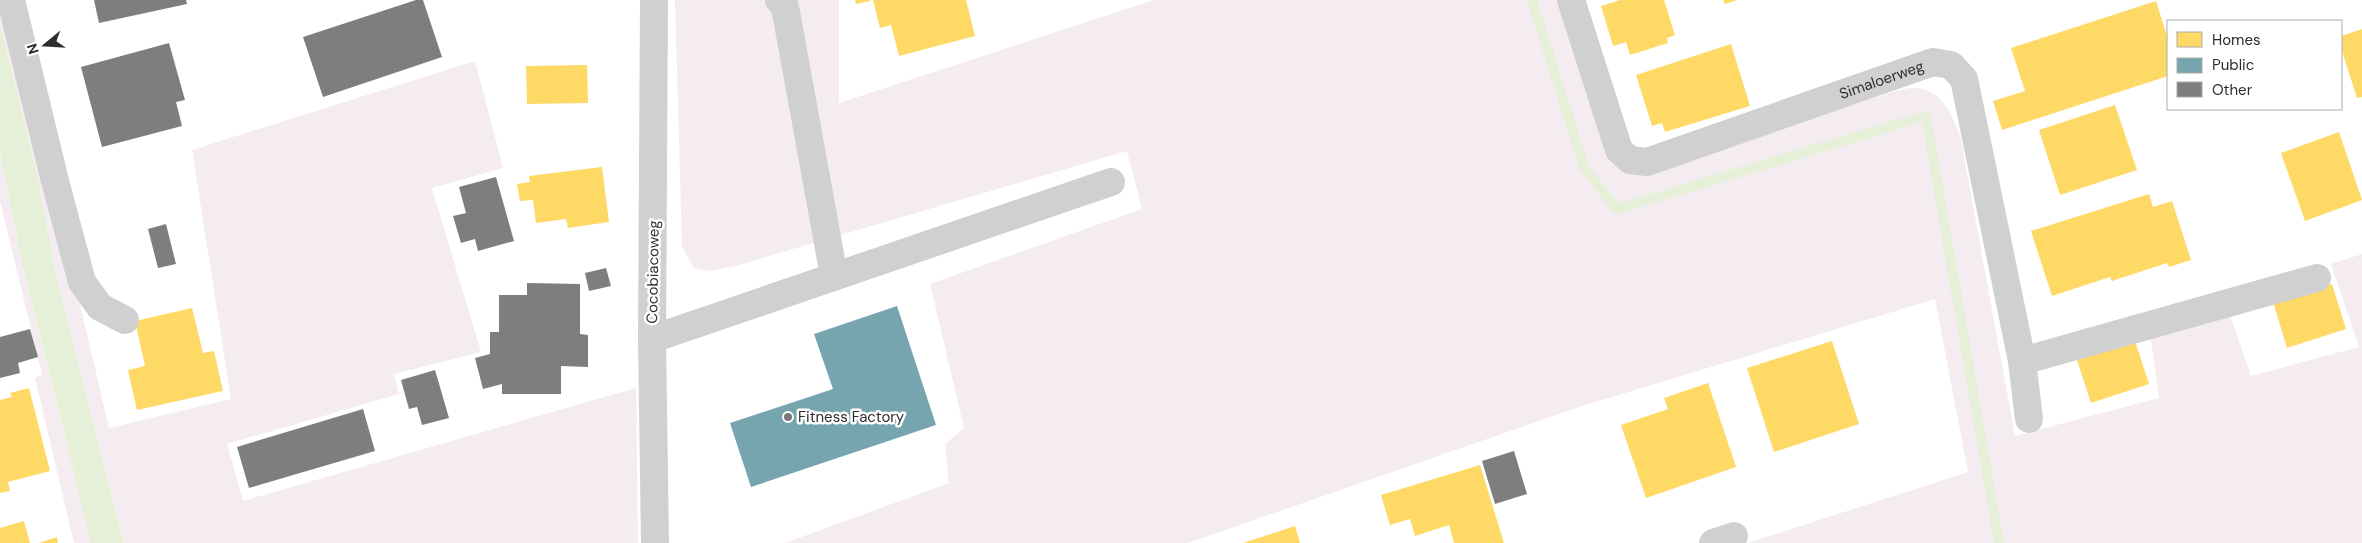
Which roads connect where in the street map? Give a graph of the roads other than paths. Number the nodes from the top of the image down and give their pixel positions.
1 (11, 0) edge
2 (654, 0) edge
3 (779, 0) edge
4 (1571, 0) edge
5 (1111, 182) dead end
6 (834, 276) junction
7 (2316, 278) dead end
8 (124, 320) dead end
9 (652, 339) junction
10 (2022, 362) junction
11 (2029, 419) dead end
12 (655, 543) edge

1 - 8 street
2 - 9 street, Cocobiacoweg
3 - 6 street
4 - 10 street, Simaloerweg
5 - 6 street
6 - 9 street
7 - 10 street
9 - 12 street, Cocobiacoweg
10 - 11 street, Simaloerweg

